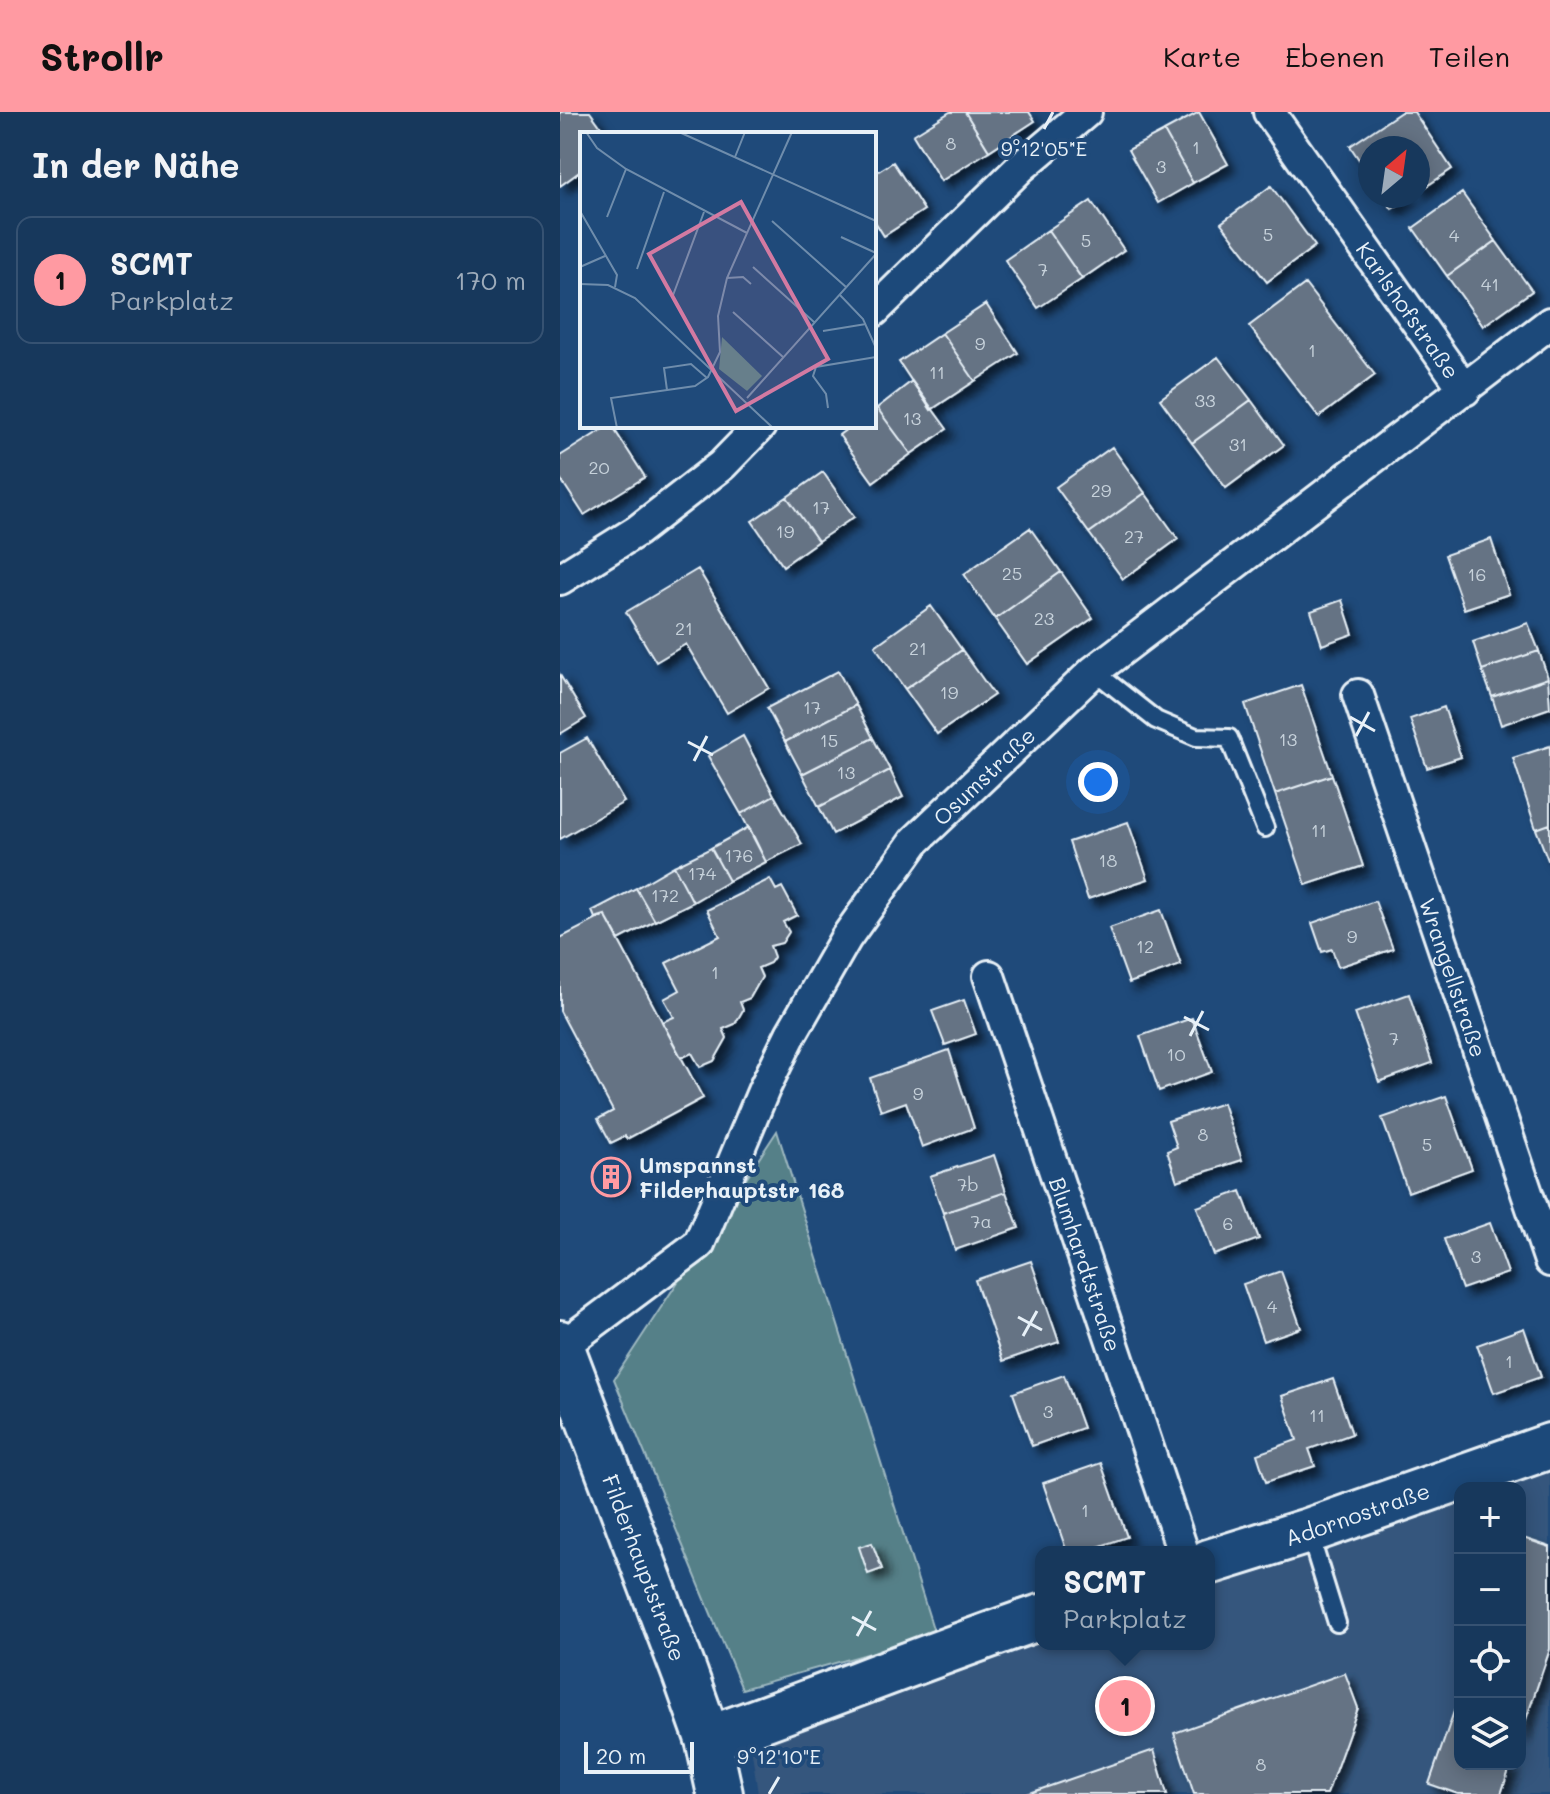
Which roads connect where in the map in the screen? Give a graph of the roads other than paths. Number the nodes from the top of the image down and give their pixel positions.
1 (1086, 112) edge
2 (1269, 112) edge
3 (876, 309) edge
4 (1550, 323) edge
5 (1465, 390) junction
6 (758, 428) edge
7 (560, 579) edge
8 (1094, 671) junction
9 (1358, 695) dead end
10 (1265, 828) dead end
11 (989, 976) dead end
12 (1550, 1261) edge
13 (560, 1346) edge
14 (1550, 1446) edge
15 (1308, 1531) junction
16 (1181, 1546) edge
17 (1215, 1560) edge
18 (1035, 1619) edge
19 (1337, 1623) dead end
20 (708, 1739) junction
21 (720, 1794) edge

1 - 3 street
2 - 5 street, Karlshofstraße
4 - 5 street, Osumstraße
5 - 8 street, Osumstraße
6 - 7 street
8 - 10 lane
8 - 13 street, Osumstraße
9 - 12 street, Wrangellstraße
11 - 16 street, Blumhardtstraße
13 - 20 street, Filderhauptstraße
14 - 15 street, Adornostraße
15 - 17 street, Adornostraße
15 - 19 lane
18 - 20 street
20 - 21 street, Filderhauptstraße

